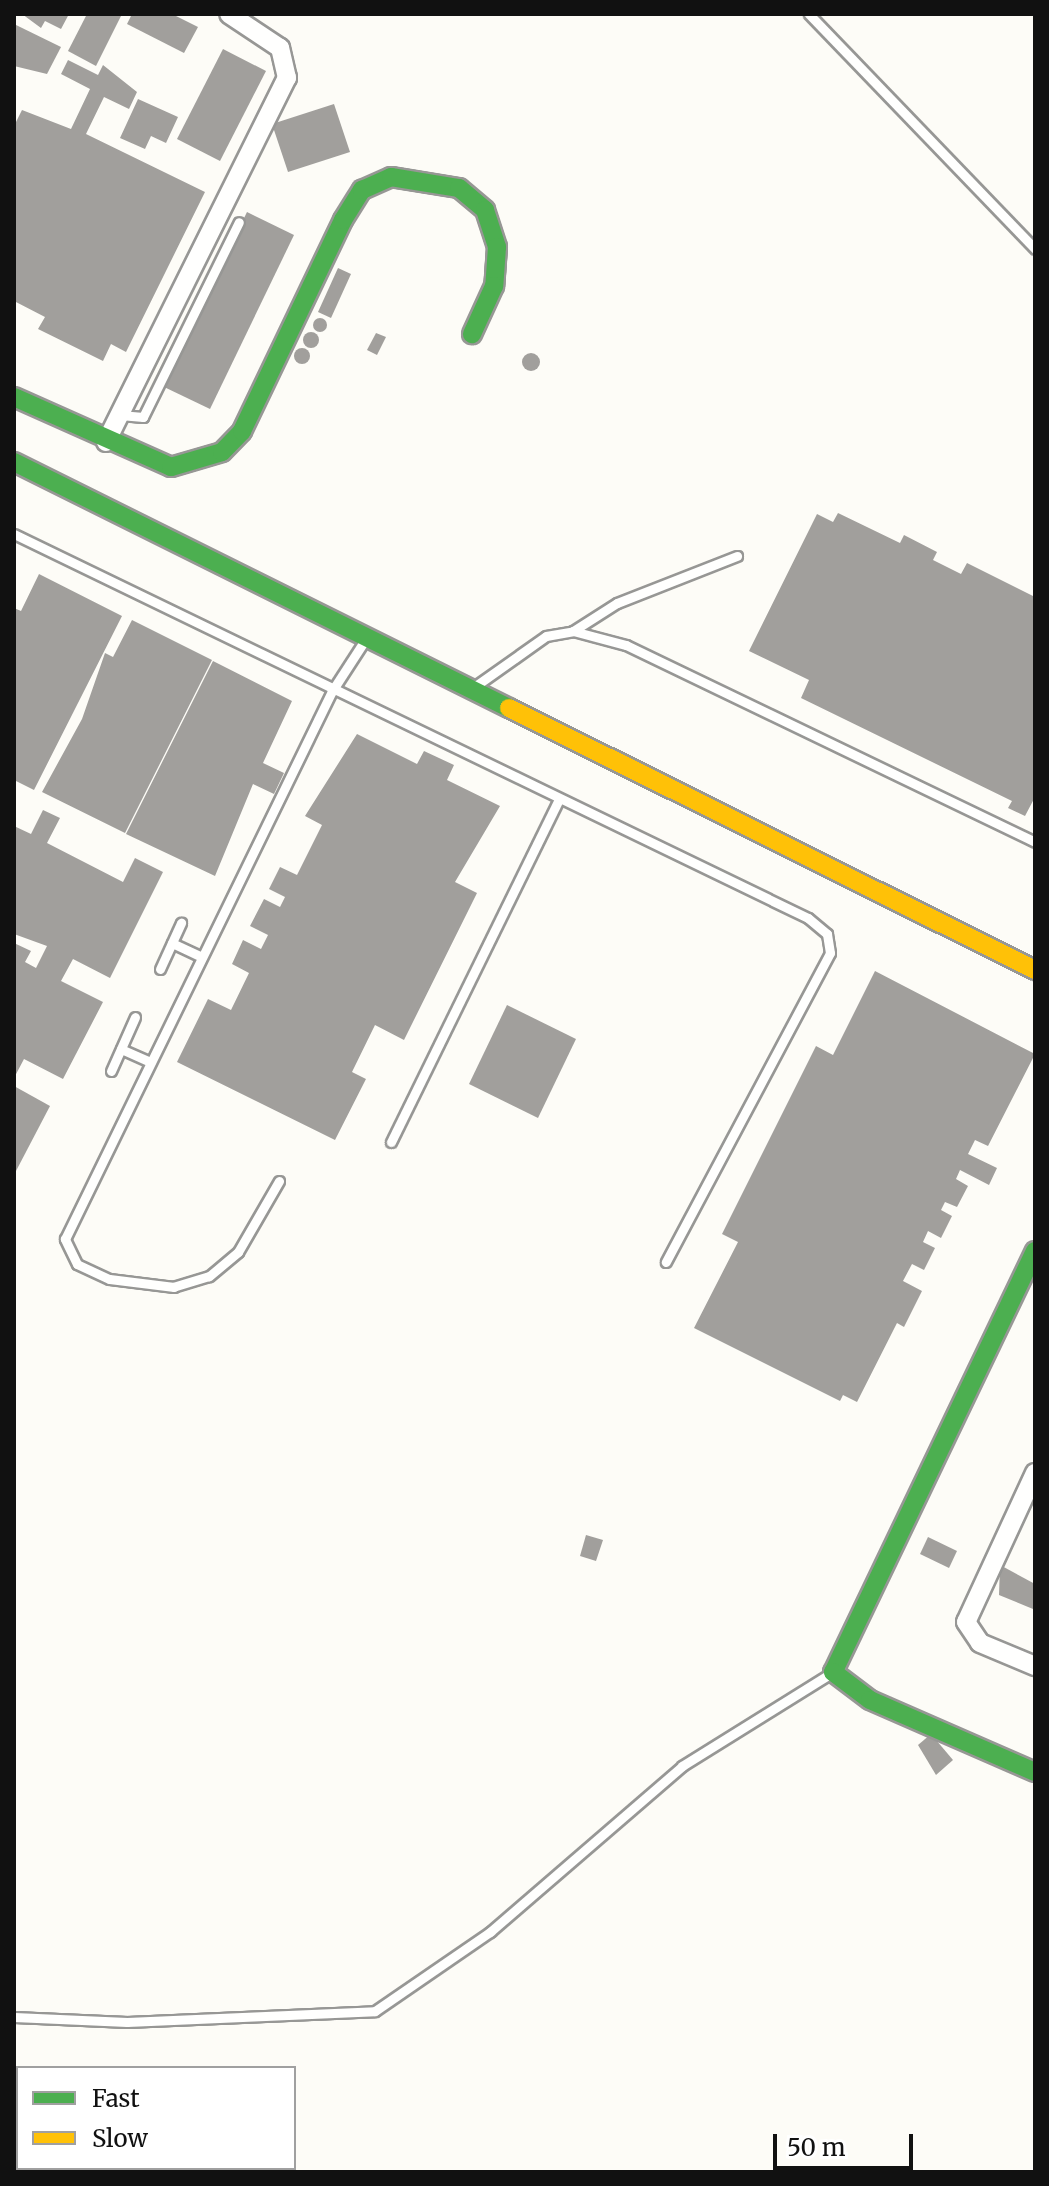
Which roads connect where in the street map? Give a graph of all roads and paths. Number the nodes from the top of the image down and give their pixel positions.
1 (229, 14) edge
2 (809, 14) edge
3 (239, 222) dead end
4 (1035, 249) edge
5 (472, 334) dead end
6 (14, 397) edge
7 (120, 415) junction
8 (106, 442) junction
9 (14, 462) edge
10 (14, 534) edge
11 (737, 556) dead end
12 (573, 631) junction
13 (367, 637) junction
14 (473, 687) junction
15 (332, 691) junction
16 (558, 801) junction
17 (1035, 842) edge
18 (181, 923) dead end
19 (172, 943) junction
20 (200, 956) junction
21 (160, 969) dead end
22 (1035, 970) edge
23 (135, 1017) dead end
24 (121, 1049) junction
25 (148, 1061) junction
26 (111, 1071) dead end
27 (391, 1142) dead end
28 (279, 1181) dead end
29 (1035, 1251) edge
30 (666, 1262) dead end
31 (1035, 1473) edge
32 (1035, 1666) edge
33 (833, 1672) junction
34 (1035, 1772) edge
35 (14, 2017) edge

1 - 7 street
2 - 4 lane
3 - 7 lane
5 - 8 street
6 - 8 street
7 - 8 street
9 - 13 street
10 - 15 lane
11 - 12 lane
12 - 14 lane
12 - 17 lane
13 - 14 street
13 - 15 lane
14 - 22 street
15 - 16 lane
15 - 20 lane
16 - 27 lane
16 - 30 lane
18 - 19 lane
19 - 20 lane
19 - 21 lane
20 - 25 lane
23 - 24 lane
24 - 25 lane
24 - 26 lane
25 - 28 lane
29 - 33 street
31 - 32 street
33 - 34 street
33 - 35 lane

